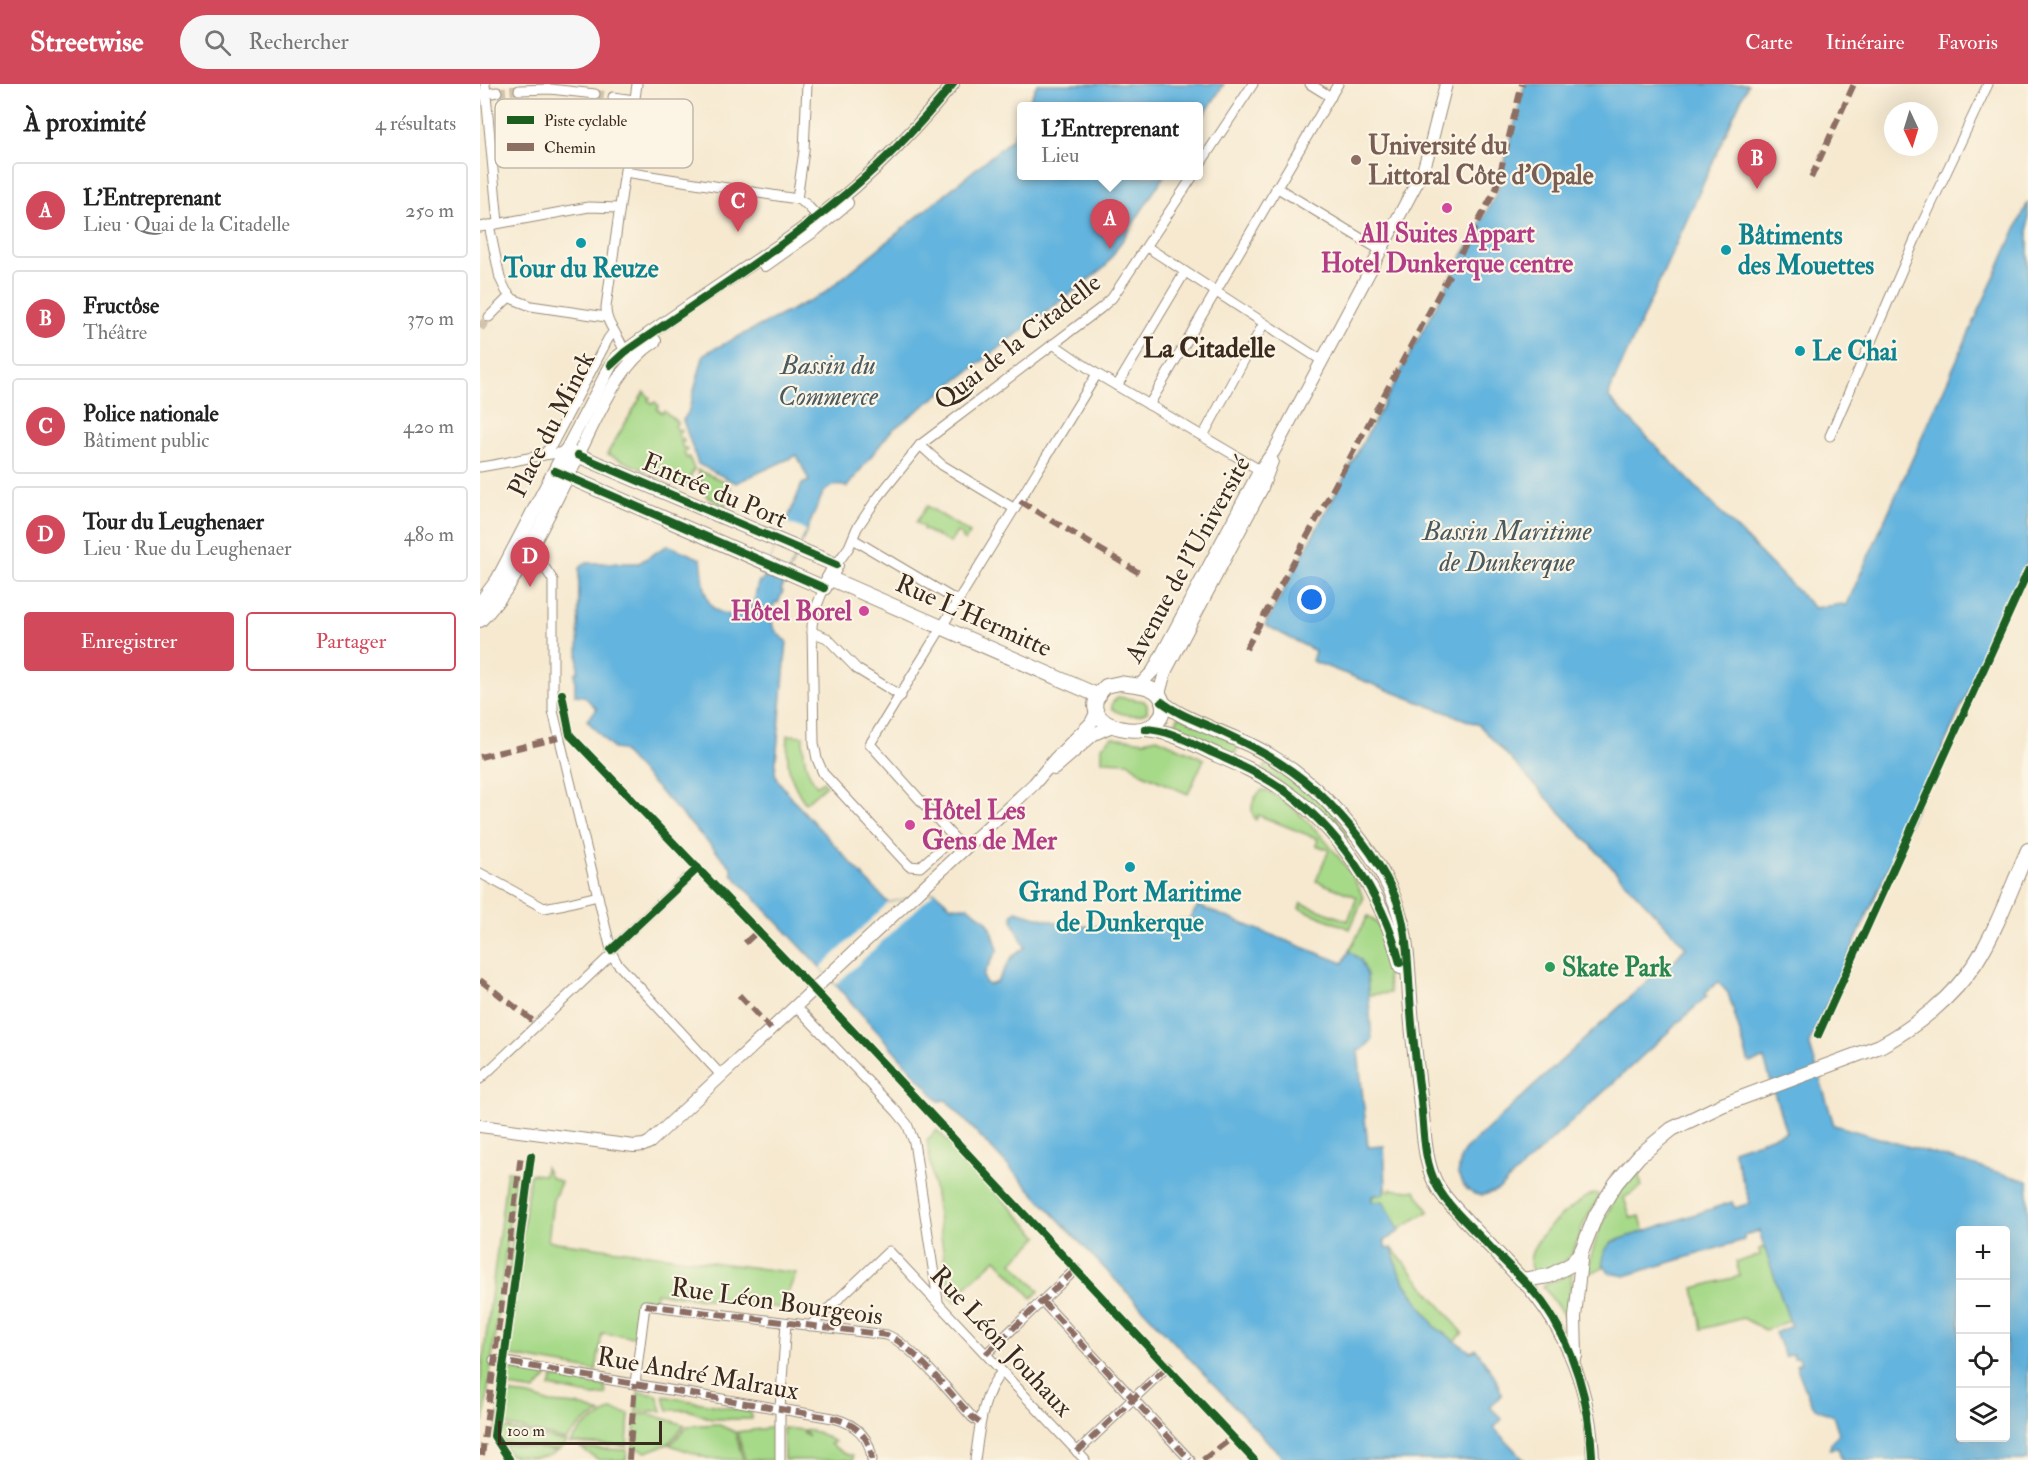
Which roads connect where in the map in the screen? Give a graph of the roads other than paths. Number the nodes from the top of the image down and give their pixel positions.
1 (637, 84) edge
2 (807, 84) edge
3 (1253, 84) edge
4 (1310, 84) edge
5 (1338, 84) edge
6 (1446, 84) edge
7 (1988, 84) edge
8 (956, 85) edge
9 (524, 88) edge
10 (568, 88) edge
11 (483, 91) edge
12 (497, 92) tunnel mouth
13 (596, 94) tunnel mouth
14 (613, 97) tunnel mouth
15 (1330, 97) junction
16 (627, 99) edge
17 (634, 99) edge
18 (1203, 159) edge
19 (625, 168) edge
20 (624, 172) junction
21 (1190, 180) edge
22 (1276, 187) junction
23 (797, 199) junction
24 (619, 208) junction
25 (820, 220) junction
26 (489, 225) edge
27 (1147, 247) junction
28 (1380, 250) junction
29 (1185, 272) junction
30 (1215, 291) junction
31 (510, 296) junction
32 (489, 317) tunnel mouth
33 (606, 318) junction
34 (1264, 323) junction
35 (614, 331) junction
36 (645, 337) junction
37 (1053, 344) junction
38 (624, 352) junction
39 (1321, 360) junction
40 (611, 365) junction
41 (1097, 374) junction
42 (619, 376) junction
43 (1117, 386) junction
44 (1149, 405) junction
45 (1203, 436) junction
46 (1830, 436) dead end
47 (920, 445) junction
48 (572, 454) junction
49 (543, 455) junction
50 (480, 467) edge
51 (1264, 472) junction
52 (561, 474) junction
53 (1015, 509) junction
54 (853, 539) junction
55 (518, 555) junction
56 (509, 572) junction
57 (830, 577) junction
58 (959, 602) junction
59 (480, 604) edge
60 (480, 620) edge
61 (943, 628) junction
62 (812, 632) junction
63 (1139, 686) junction
64 (901, 696) junction
65 (1098, 696) junction
66 (1160, 698) junction
67 (1097, 711) junction
68 (1112, 726) junction
69 (1144, 729) junction
70 (1034, 784) junction
71 (953, 838) junction
72 (964, 849) junction
73 (2028, 850) edge
74 (480, 873) edge
75 (687, 878) dead end
76 (598, 896) junction
77 (611, 952) junction
78 (796, 1006) junction
79 (1410, 1010) junction
80 (722, 1075) junction
81 (480, 1079) edge
82 (480, 1126) edge
83 (1582, 1250) junction
84 (1076, 1269) dead end
85 (1522, 1280) junction
86 (1042, 1301) junction
87 (940, 1305) junction
88 (786, 1323) junction
89 (810, 1326) junction
90 (986, 1354) junction
91 (494, 1360) dead end
92 (1168, 1366) dead end
93 (1002, 1372) junction
94 (1578, 1375) junction
95 (635, 1384) junction
96 (1133, 1399) junction
97 (780, 1409) junction
98 (980, 1422) junction
99 (1077, 1452) junction
100 (780, 1460) edge
101 (872, 1460) edge
102 (975, 1460) edge
103 (1085, 1460) edge
104 (1190, 1460) edge
105 (1593, 1460) edge

1 - 17 street
2 - 23 street
3 - 18 street
4 - 15 street
5 - 15 street
6 - 28 street, Avenue de l'Université
7 - 46 street
8 - 25 street
9 - 10 street
10 - 13 street
11 - 12 street
11 - 26 street
14 - 16 street
15 - 22 street
19 - 20 street
20 - 23 street
20 - 24 street
21 - 27 street, Quai de la Citadelle
22 - 28 street
22 - 30 street
23 - 25 street
24 - 26 street
24 - 33 street
25 - 36 street
25 - 42 street
26 - 31 street
27 - 29 street
27 - 37 street, Quai de la Citadelle
28 - 39 street, Avenue de l'Université
29 - 30 street
29 - 43 street
30 - 34 street
30 - 44 street
31 - 32 street
31 - 33 street
33 - 35 street
34 - 39 street
34 - 45 street
35 - 36 street, Place du Minck
35 - 38 street, Place du Minck
35 - 40 street, Place du Minck
35 - 49 street, Place du Minck
36 - 38 street
37 - 41 street
37 - 47 street, Quai de la Citadelle
38 - 40 street
38 - 42 street, Place du Minck
39 - 51 street, Avenue de l'Université
40 - 48 street, Place du Minck
41 - 43 street
41 - 53 street
42 - 48 street, Place du Minck
43 - 44 street
44 - 45 street
45 - 51 street
47 - 53 street
47 - 54 street, Quai de la Citadelle
48 - 49 street
48 - 52 main road, Place du Minck
48 - 57 main road, Entrée du Port
49 - 50 street
51 - 63 street, Avenue de l'Université
51 - 66 street, Avenue de l'Université
52 - 55 main road, Place du Minck
52 - 57 main road, Entrée du Port
53 - 58 street
54 - 57 street, Quai de la Citadelle
54 - 58 street
55 - 56 main road, Place du Minck
55 - 76 street
56 - 59 main road
56 - 60 main road
57 - 61 main road, Rue L'Hermitte
57 - 62 street, Quai de la Citadelle
58 - 61 street
61 - 64 street
61 - 65 main road, Rue L'Hermitte
62 - 64 street
62 - 71 street, Quai de la Citadelle
63 - 65 main road
63 - 66 main road
64 - 71 street
65 - 67 main road
66 - 69 main road
66 - 79 main road
67 - 68 main road
67 - 70 street
68 - 69 main road
68 - 70 street
69 - 79 main road
70 - 72 street
71 - 72 street
72 - 78 street
73 - 83 main road
74 - 76 street
75 - 77 street
76 - 77 street
77 - 80 street
77 - 81 street
78 - 80 street
78 - 87 street
79 - 85 main road
80 - 82 street
83 - 85 main road
83 - 94 street
84 - 86 street
85 - 94 street
86 - 90 street
86 - 96 street
87 - 89 street, Rue Léon Jouhaux
87 - 90 street, Rue Léon Jouhaux
88 - 89 street, Rue Léon Bourgeois
88 - 95 street, Rue Léon Bourgeois
88 - 97 street
89 - 98 street, Rue Léon Bourgeois
90 - 93 street, Rue Léon Jouhaux
91 - 95 street, Rue André Malraux
92 - 96 street
93 - 98 street
93 - 99 street, Rue Léon Jouhaux
94 - 105 street
95 - 97 street, Rue André Malraux
96 - 99 street
96 - 104 street
97 - 100 street
97 - 101 street, Rue André Malraux
98 - 102 street
99 - 103 street, Rue Léon Jouhaux

